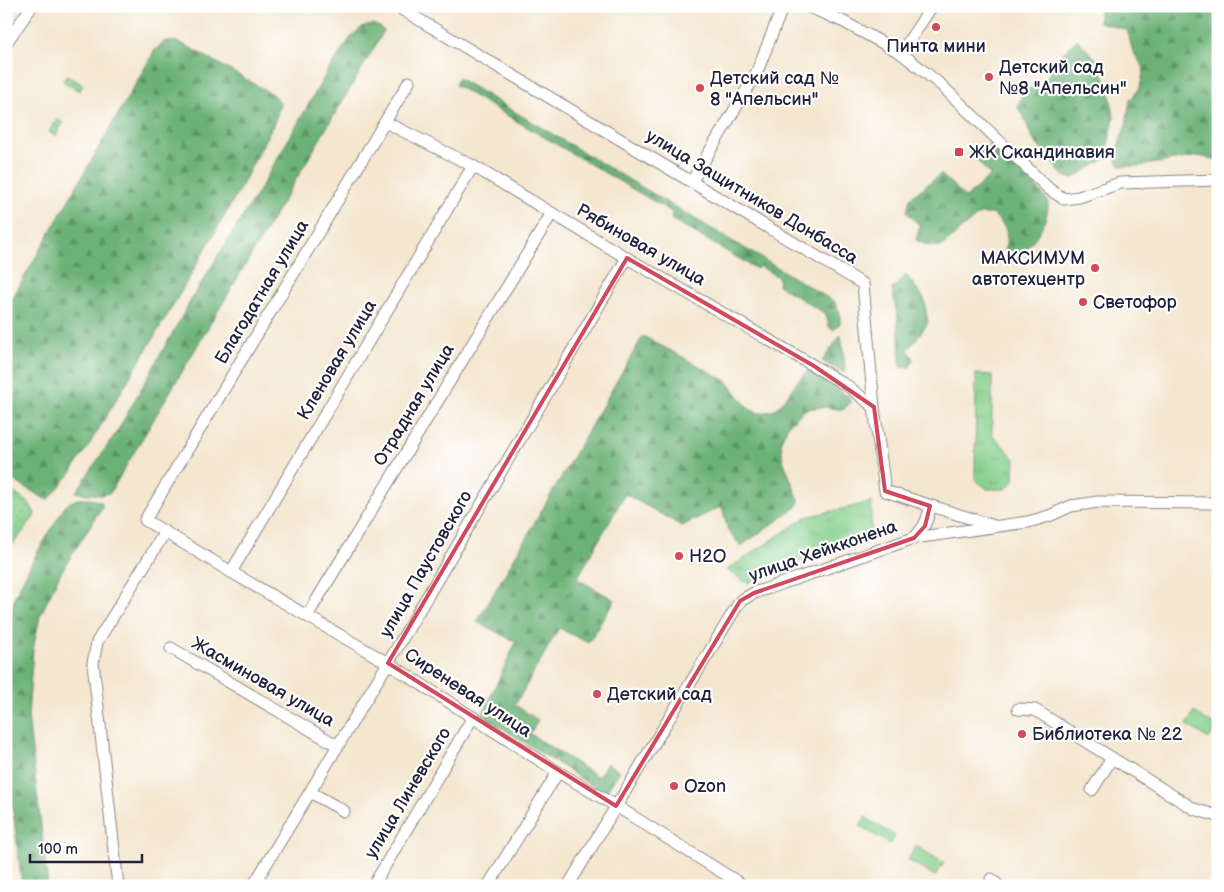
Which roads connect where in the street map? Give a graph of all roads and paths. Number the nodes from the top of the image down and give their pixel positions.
1 (32, 6) edge
2 (396, 6) edge
3 (783, 6) edge
4 (807, 6) edge
5 (932, 6) edge
6 (7, 40) edge
7 (901, 53) junction
8 (409, 82) dead end
9 (385, 122) junction
10 (473, 166) junction
11 (1218, 180) edge
12 (692, 182) junction
13 (552, 213) junction
14 (627, 258) junction
15 (874, 407) junction
16 (1218, 503) edge
17 (930, 506) junction
18 (145, 520) joint
19 (994, 526) junction
20 (164, 532) junction
21 (914, 538) junction
22 (231, 572) junction
23 (307, 616) junction
24 (171, 648) dead end
25 (388, 663) junction
26 (1018, 709) dead end
27 (473, 717) junction
28 (338, 746) junction
29 (1112, 758) junction
30 (558, 772) junction
31 (1092, 790) dead end
32 (310, 792) junction
33 (616, 806) junction
34 (344, 811) dead end
35 (1218, 816) edge
36 (118, 886) edge
37 (253, 886) edge
38 (373, 886) edge
39 (488, 886) edge
40 (568, 886) edge
41 (744, 886) edge

1 - 6 street
2 - 12 street, улица Защитников Донбасса
3 - 12 street
4 - 7 street
5 - 7 street
7 - 11 street
8 - 9 street, Благодатная улица
9 - 10 street, Рябиновая улица
9 - 18 street, Благодатная улица
10 - 13 street, Рябиновая улица
10 - 22 street, Кленовая улица
12 - 15 street, улица Защитников Донбасса
13 - 14 street, Рябиновая улица
13 - 23 street, Отрадная улица
14 - 15 street, Рябиновая улица
14 - 25 street, улица Паустовского
15 - 17 street, улица Защитников Донбасса
16 - 19 street, улица Хейкконена
17 - 19 street, улица Защитников Донбасса
17 - 21 street
18 - 20 street, Сиреневая улица
19 - 21 street, улица Хейкконена
20 - 22 street, Сиреневая улица
20 - 36 street
21 - 33 street, улица Хейкконена
22 - 23 street, Сиреневая улица
23 - 25 street, Сиреневая улица
24 - 28 street, Жасминовая улица
25 - 27 street, Сиреневая улица
25 - 28 street, улица Паустовского
26 - 29 street
27 - 30 street, Сиреневая улица
27 - 38 street, улица Линевского
28 - 32 street, улица Паустовского
29 - 31 street
29 - 35 street
30 - 33 street, Сиреневая улица
30 - 39 street
32 - 34 street
32 - 37 street, улица Паустовского
33 - 40 street, улица Хейкконена
33 - 41 street, Сиреневая улица

